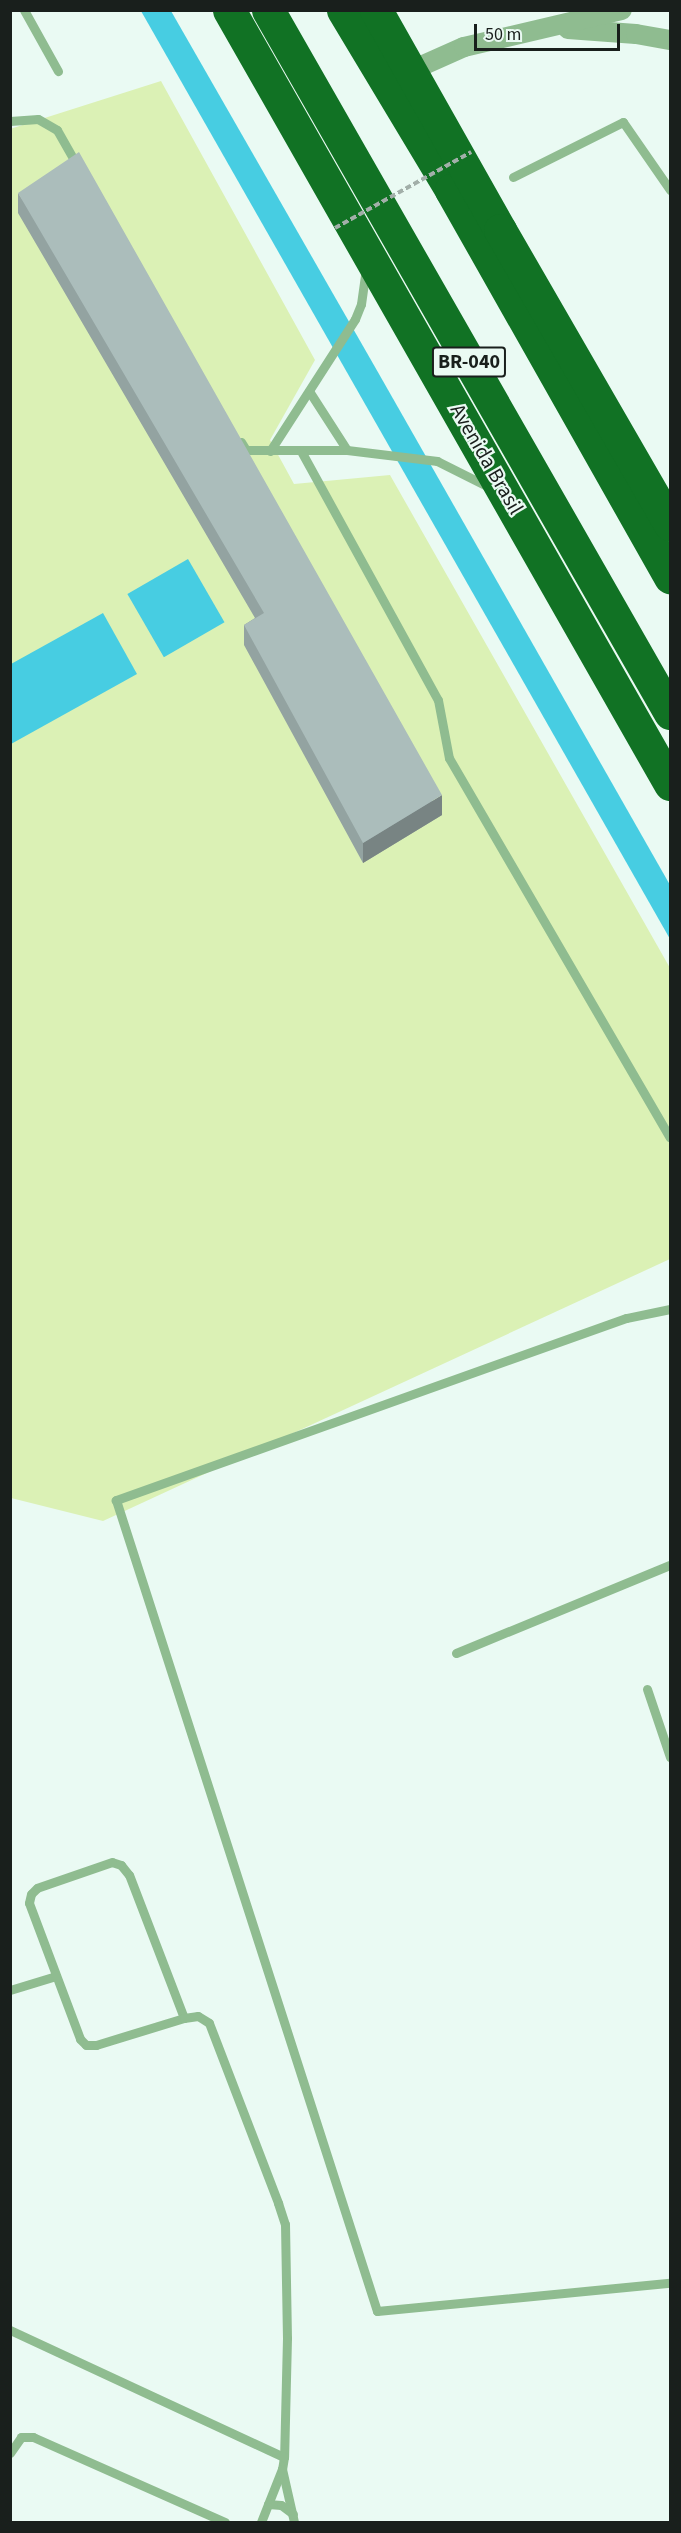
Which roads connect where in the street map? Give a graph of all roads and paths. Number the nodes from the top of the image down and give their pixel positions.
1 (24, 10) edge
2 (229, 10) edge
3 (268, 10) edge
4 (344, 10) edge
5 (376, 10) edge
6 (622, 10) edge
7 (548, 28) junction
8 (670, 40) edge
9 (58, 71) dead end
10 (410, 71) junction
11 (10, 121) edge
12 (471, 152) dead end
13 (81, 171) edge
14 (513, 177) dead end
15 (670, 190) edge
16 (335, 228) dead end
17 (369, 252) junction
18 (309, 391) junction
19 (234, 429) edge
20 (347, 450) junction
21 (270, 451) junction
22 (300, 451) junction
23 (507, 496) junction
24 (670, 524) edge
25 (670, 577) edge
26 (670, 713) edge
27 (670, 784) edge
28 (670, 1137) edge
29 (670, 1310) edge
30 (670, 1565) edge
31 (456, 1653) dead end
32 (647, 1689) dead end
33 (670, 1757) edge
34 (56, 1976) junction
35 (10, 1990) edge
36 (184, 2018) junction
37 (670, 2283) edge
38 (10, 2330) edge
39 (10, 2453) edge
40 (284, 2457) junction
41 (282, 2469) junction
42 (268, 2504) junction
43 (294, 2519) edge
44 (225, 2523) edge
45 (261, 2523) edge

1 - 9 lane
2 - 17 highway, Avenida Brasil
3 - 26 highway, Avenida Brasil / BR-040
4 - 25 highway, BR-040
5 - 10 highway
6 - 7 street
7 - 8 street
7 - 10 street
10 - 24 highway
11 - 13 lane
12 - 16 path, bridge
14 - 15 lane
17 - 18 lane
17 - 23 highway, Avenida Brasil
18 - 20 lane
18 - 21 lane
19 - 21 lane
20 - 22 lane
20 - 23 lane
21 - 22 lane
22 - 28 lane
23 - 27 highway, Avenida Brasil
29 - 37 lane
30 - 31 lane
32 - 33 lane
34 - 35 lane
34 - 36 lane
34 - 36 lane
36 - 40 lane
38 - 40 lane
39 - 44 lane
40 - 41 lane
41 - 42 lane
41 - 43 lane
42 - 43 lane
42 - 45 lane

